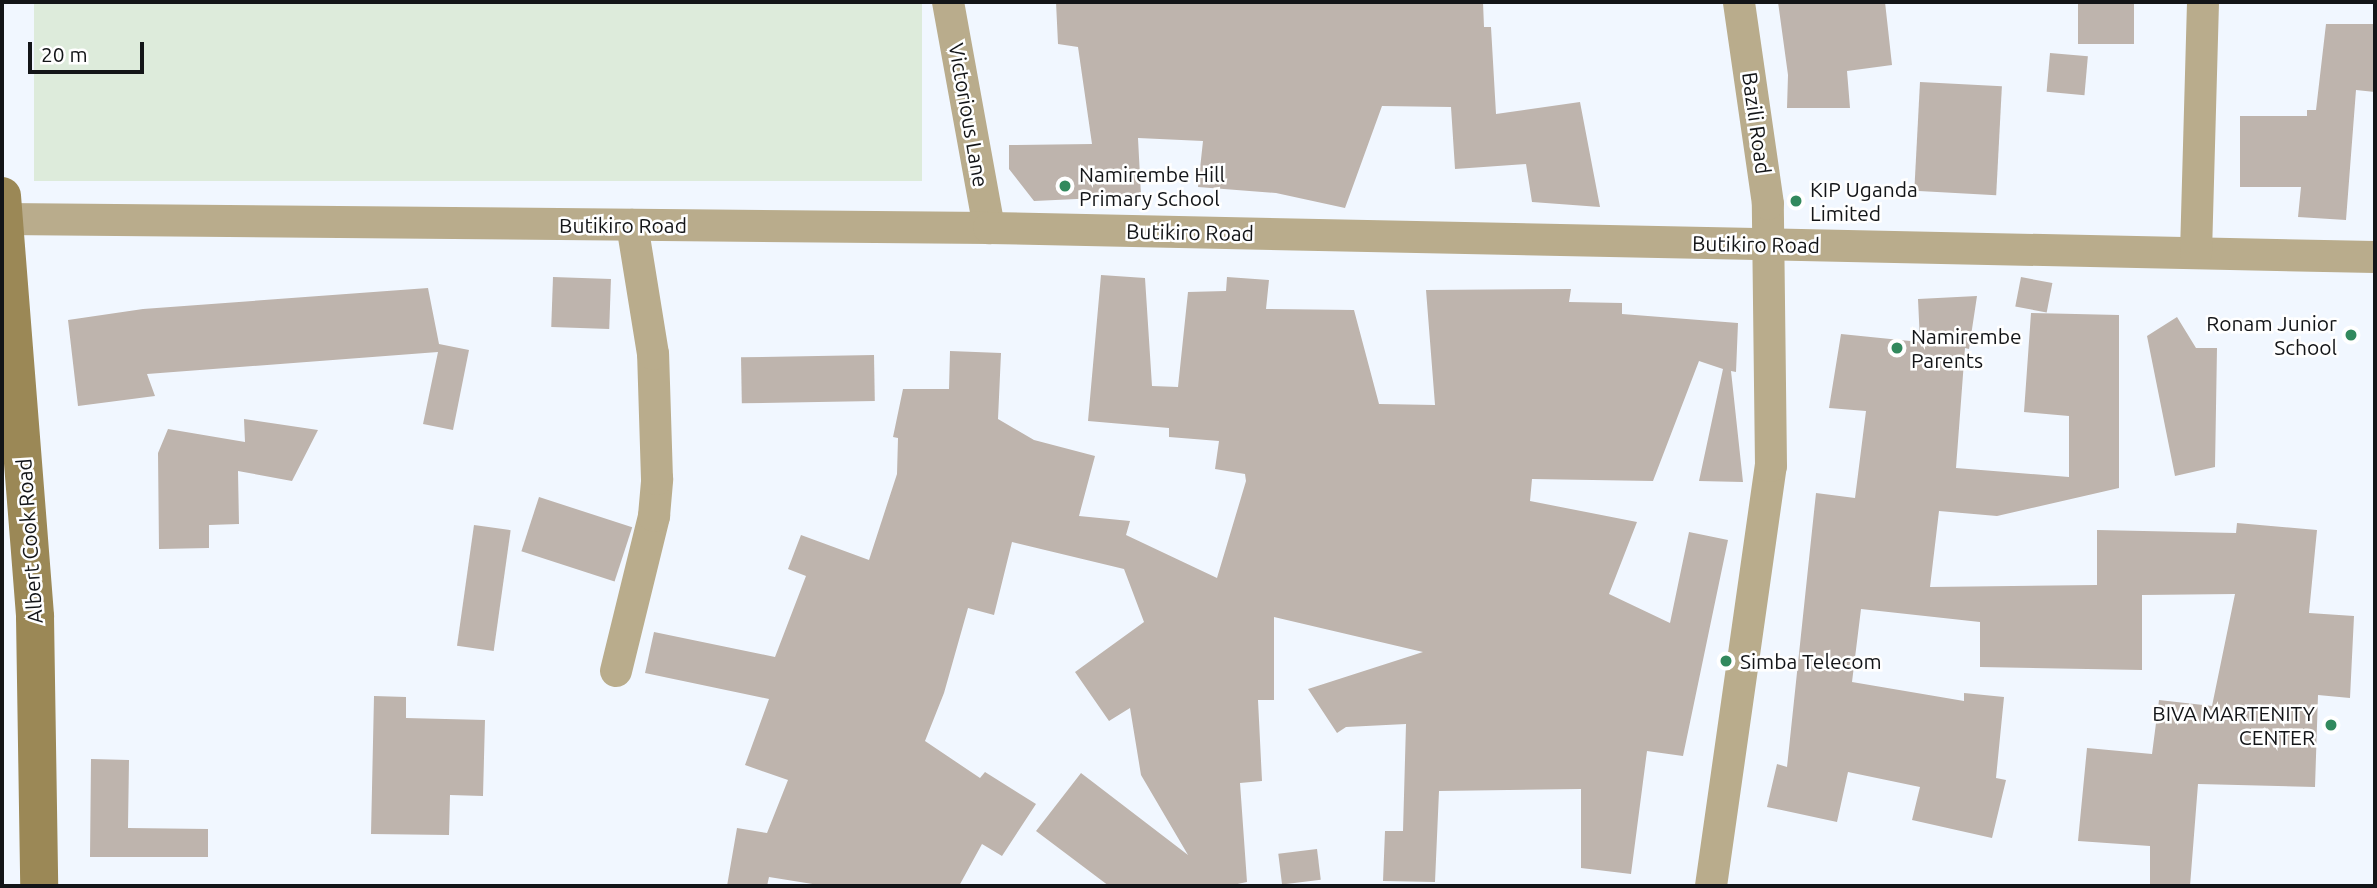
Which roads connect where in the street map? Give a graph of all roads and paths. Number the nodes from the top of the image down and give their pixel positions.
1 (948, 2) edge
2 (1739, 2) edge
3 (2203, 2) edge
4 (3, 208) edge
5 (632, 225) junction
6 (989, 228) junction
7 (1769, 244) junction
8 (2196, 253) junction
9 (2375, 257) edge
10 (616, 671) dead end
11 (39, 886) edge
12 (1711, 886) edge

1 - 6 street, Victorious Lane
2 - 7 street, Bazili Road
3 - 8 street
4 - 5 street, Butikiro Road
4 - 11 main road, Albert Cook Road
5 - 6 street, Butikiro Road
5 - 10 street
6 - 7 street, Butikiro Road
7 - 8 street, Butikiro Road
7 - 12 street, Bazili Road
8 - 9 street, Butikiro Road

